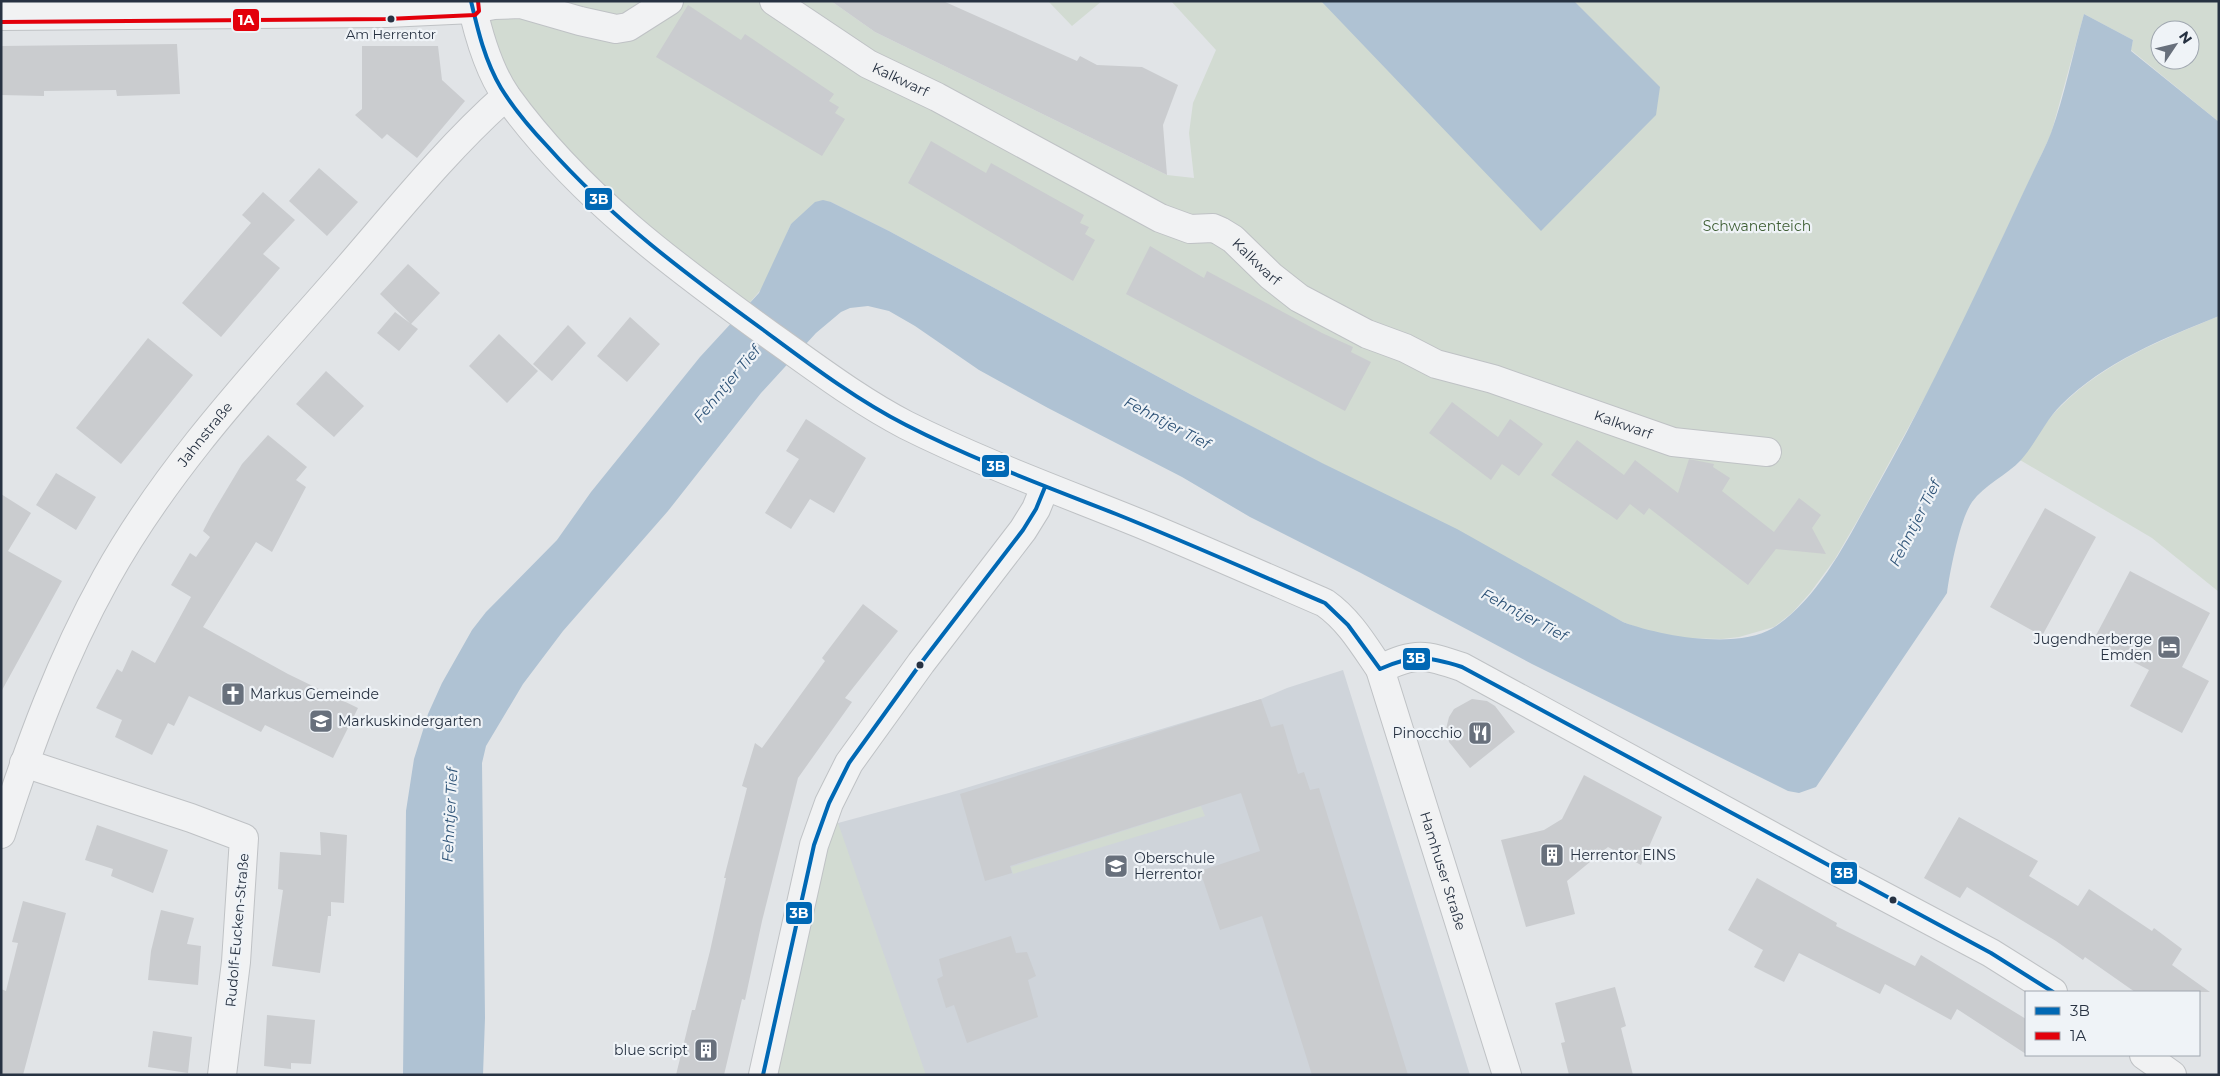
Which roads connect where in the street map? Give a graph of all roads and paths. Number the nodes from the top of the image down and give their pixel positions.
1 (669, 1) edge
2 (774, 1) edge
3 (472, 5) edge
4 (1, 16) edge
5 (506, 96) junction
6 (1767, 452) dead end
7 (1046, 488) junction
8 (1380, 669) junction
9 (24, 763) junction
10 (1, 834) edge
11 (2051, 991) edge
12 (222, 1075) edge
13 (763, 1075) edge
14 (1507, 1075) edge

1 - 3 street
2 - 6 street, Kalkwarf
3 - 4 street
3 - 5 street
5 - 7 street
5 - 9 street, Jahnstraße
7 - 8 street
7 - 13 street
8 - 11 street
8 - 14 street, Hamhuser Straße
9 - 10 street, Jahnstraße
9 - 12 street, Rudolf-Eucken-Straße

